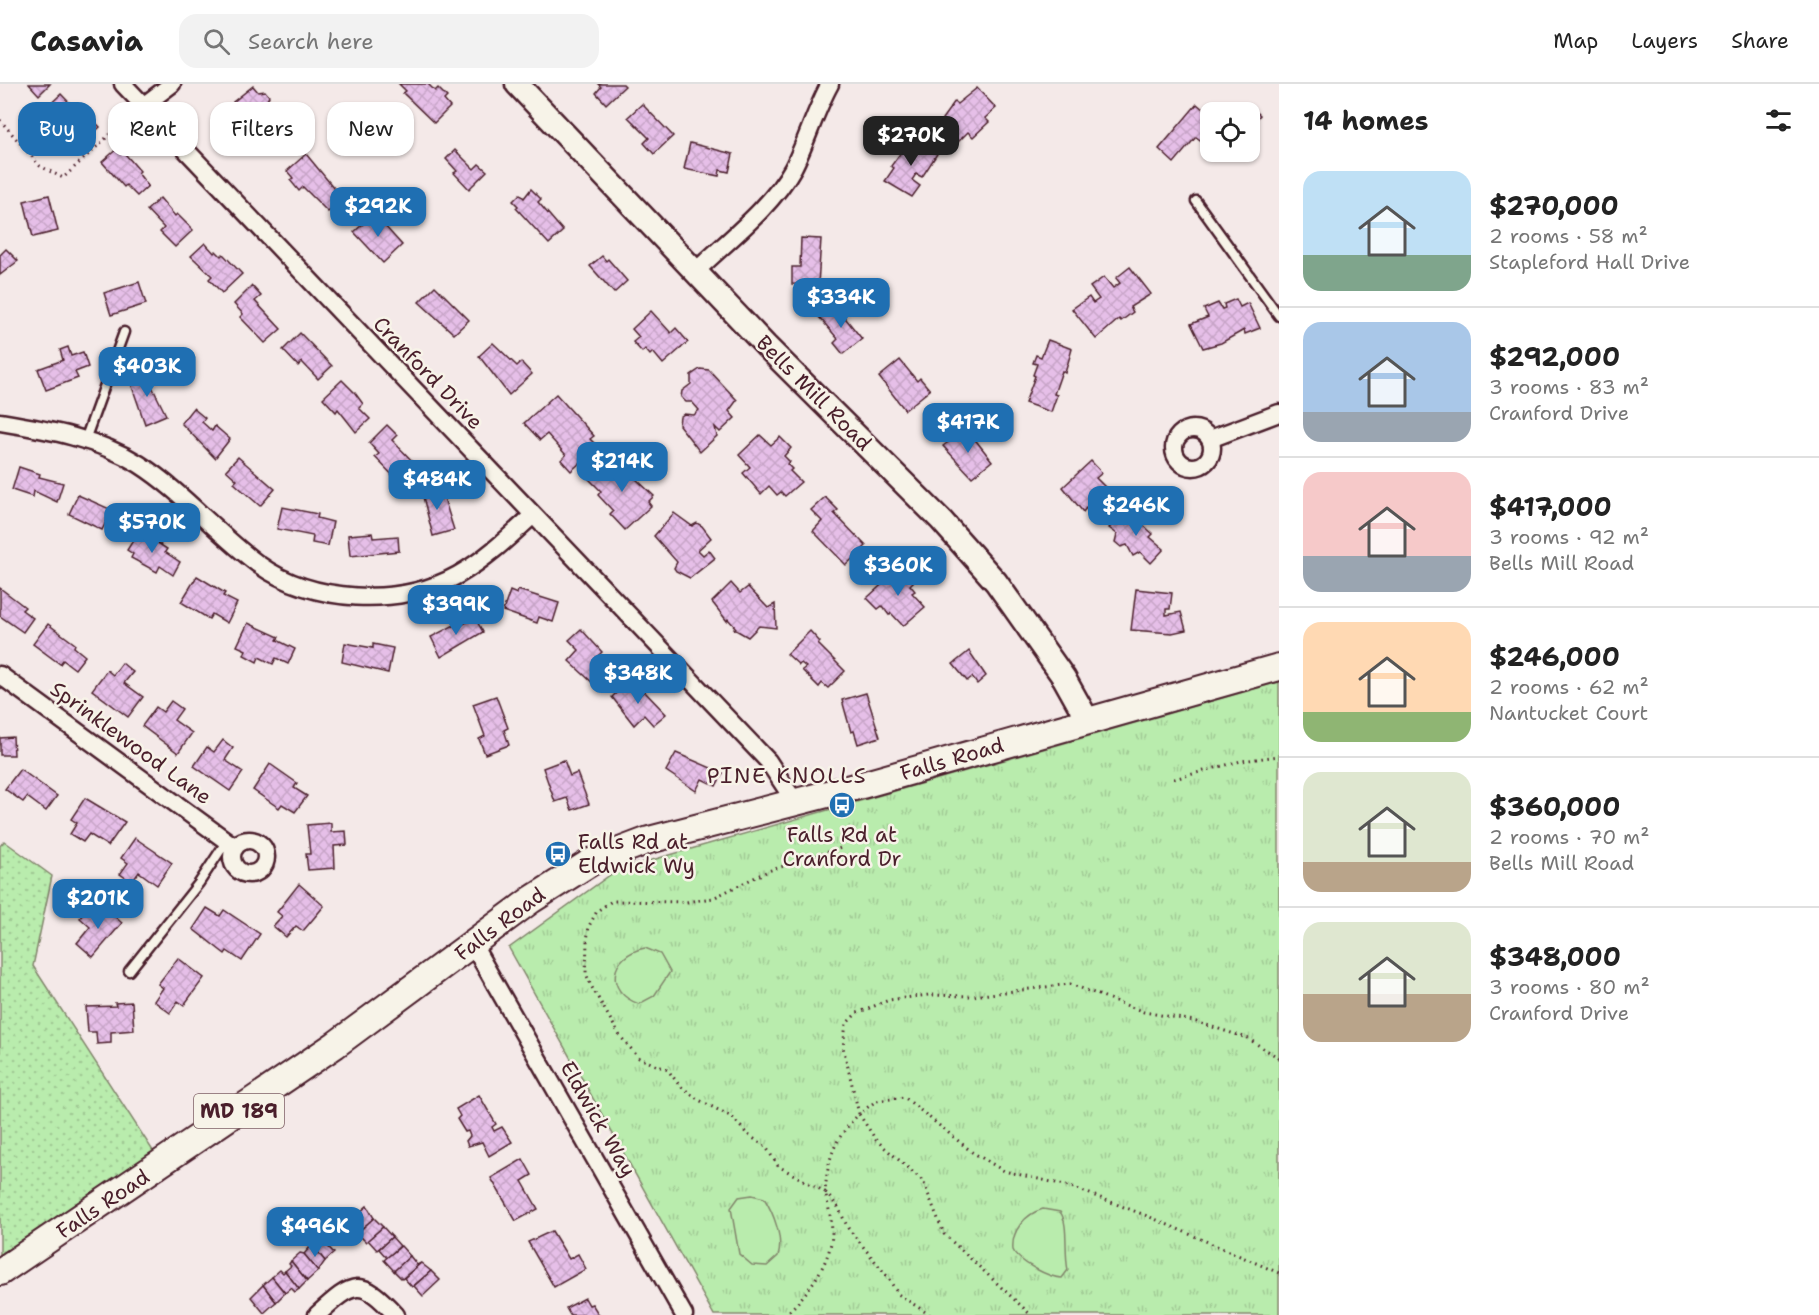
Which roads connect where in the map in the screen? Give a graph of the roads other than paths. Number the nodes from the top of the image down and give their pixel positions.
1 (123, 84) edge
2 (171, 84) edge
3 (517, 84) edge
4 (830, 84) edge
5 (140, 102) edge
6 (149, 102) edge
7 (192, 156) edge
8 (1196, 201) dead end
9 (695, 272) junction
10 (1279, 316) edge
11 (124, 332) dead end
12 (1279, 413) edge
13 (0, 422) edge
14 (1210, 439) dead end
15 (85, 440) junction
16 (533, 515) junction
17 (1279, 667) edge
18 (0, 675) edge
19 (1088, 721) junction
20 (795, 802) junction
21 (230, 844) joint
22 (474, 945) junction
23 (129, 971) dead end
24 (0, 1272) edge
25 (317, 1315) edge
26 (396, 1315) edge
27 (684, 1315) edge

1 - 5 street, Cranford Drive
2 - 6 street
3 - 9 street, Bells Mill Road
4 - 9 street
7 - 16 street, Cranford Drive
8 - 10 lane
9 - 19 street, Bells Mill Road
11 - 15 lane
12 - 14 street
13 - 15 street
15 - 16 street
16 - 20 street, Cranford Drive
17 - 19 main road, Falls Road / MD 189
18 - 21 street, Sprinklewood Lane
19 - 20 main road, Falls Road / MD 189
20 - 22 main road, Falls Road / MD 189
21 - 23 lane
22 - 24 main road, Falls Road / MD 189
22 - 27 street, Eldwick Way
25 - 26 street

